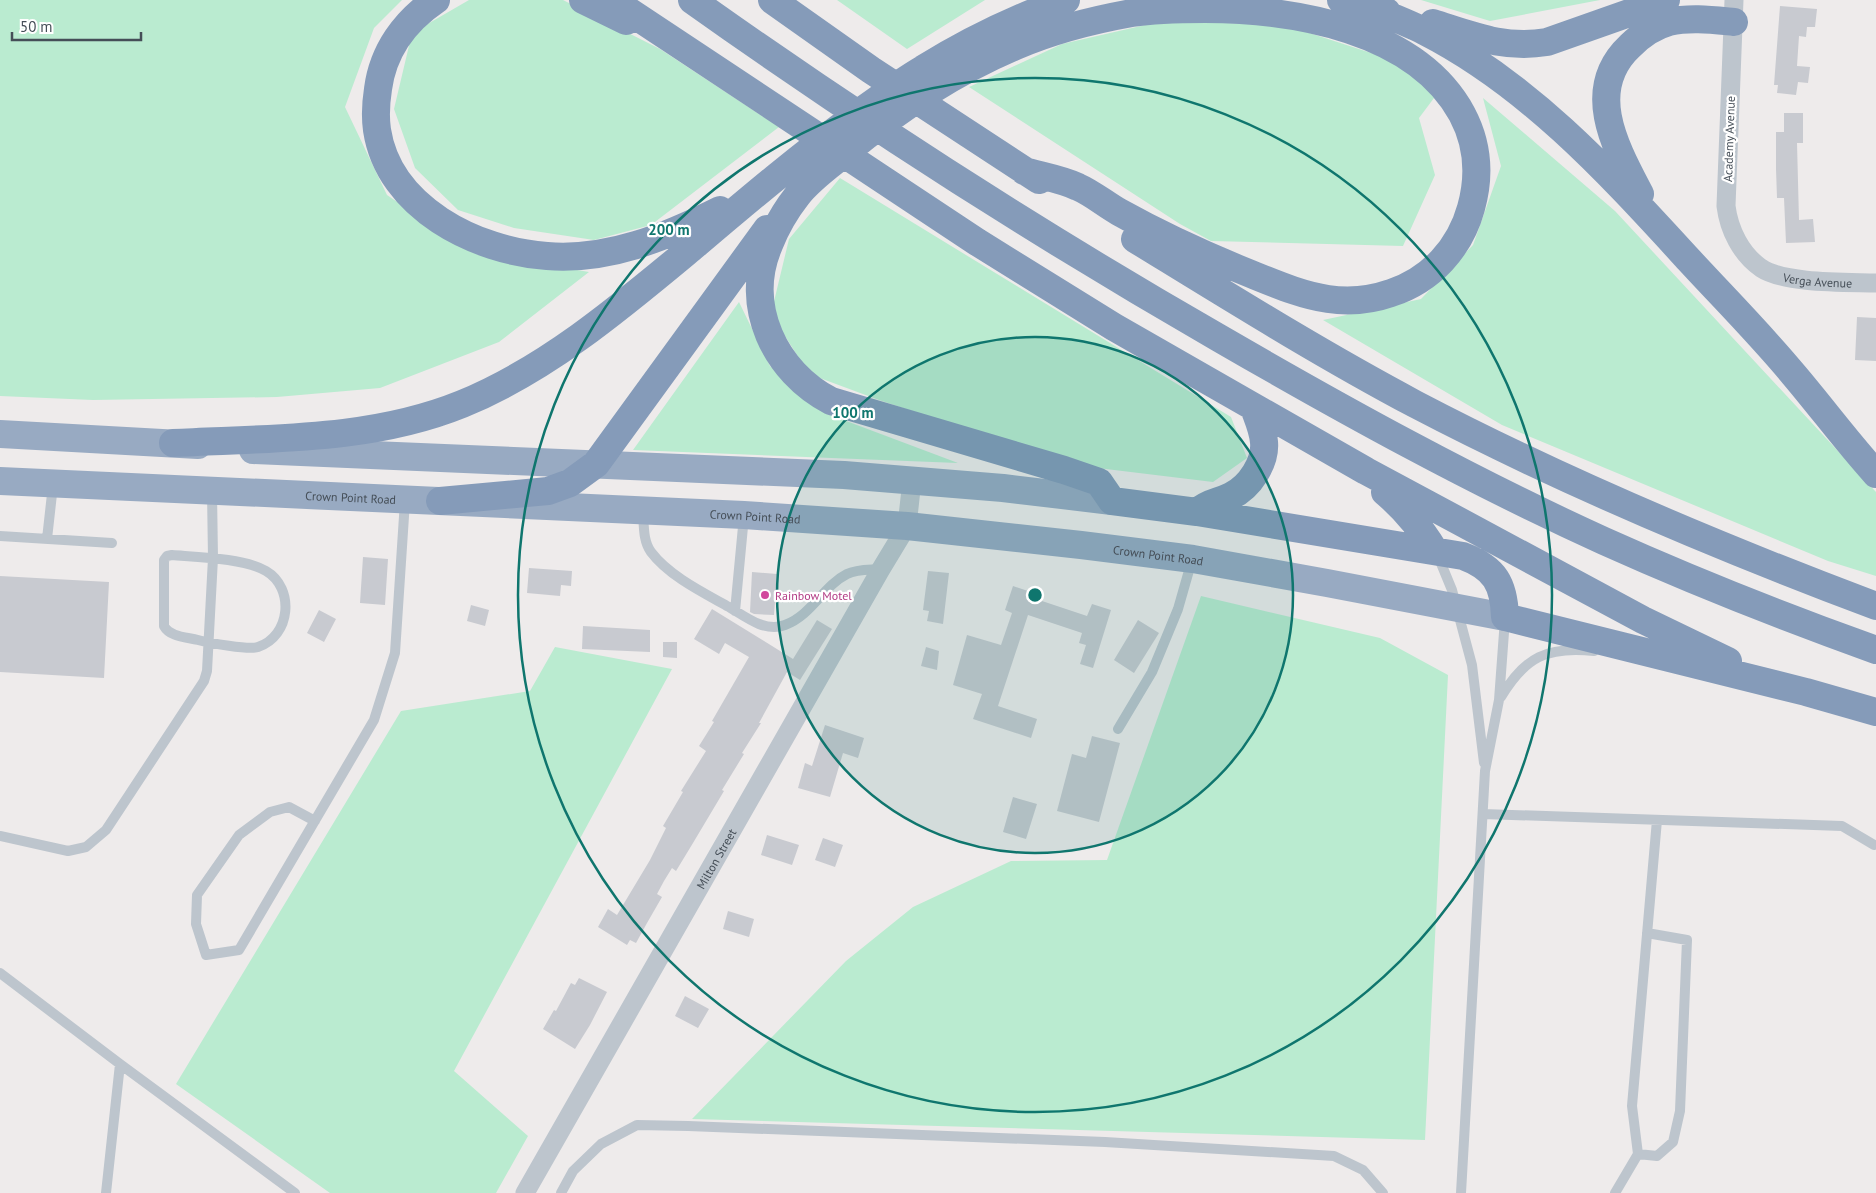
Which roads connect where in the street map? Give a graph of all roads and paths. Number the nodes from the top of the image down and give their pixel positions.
1 (436, 0) edge
2 (583, 0) edge
3 (612, 0) edge
4 (692, 0) edge
5 (772, 0) edge
6 (1066, 0) edge
7 (1341, 0) edge
8 (1666, 0) edge
9 (1368, 7) junction
10 (1734, 11) edge
11 (690, 53) junction
12 (932, 76) junction
13 (818, 159) junction
14 (1024, 171) junction
15 (757, 192) junction
16 (799, 192) junction
17 (1658, 226) junction
18 (1760, 268) joint
19 (1876, 282) edge
20 (1793, 374) junction
21 (1254, 408) junction
22 (0, 434) edge
23 (173, 443) junction
24 (1876, 448) edge
25 (1345, 459) junction
26 (596, 464) junction
27 (1876, 474) edge
28 (912, 480) junction
29 (0, 481) edge
30 (53, 483) junction
31 (212, 491) junction
32 (405, 500) junction
33 (440, 501) junction
34 (1112, 501) junction
35 (643, 511) junction
36 (1197, 512) junction
37 (744, 515) junction
38 (907, 526) junction
39 (0, 536) edge
40 (46, 539) junction
41 (112, 544) dead end
42 (1434, 550) junction
43 (213, 558) junction
44 (1193, 560) junction
45 (881, 569) junction
46 (1876, 606) edge
47 (1456, 608) junction
48 (735, 611) junction
49 (1505, 618) junction
50 (207, 642) junction
51 (1876, 650) edge
52 (1662, 658) junction
53 (1806, 692) junction
54 (1499, 700) junction
55 (1876, 712) edge
56 (1118, 729) dead end
57 (1485, 771) junction
58 (1483, 814) junction
59 (1657, 820) junction
60 (315, 821) junction
61 (0, 836) edge
62 (1874, 845) dead end
63 (1647, 933) junction
64 (0, 973) edge
65 (120, 1064) junction
66 (1638, 1154) junction
67 (106, 1193) edge
68 (295, 1193) edge
69 (525, 1193) edge
70 (561, 1193) edge
71 (1383, 1193) edge
72 (1462, 1193) edge
73 (1615, 1193) edge

1 - 15 highway
2 - 11 highway
3 - 11 highway
4 - 51 highway
5 - 14 highway
6 - 12 highway
7 - 9 highway
8 - 9 highway
9 - 17 highway
10 - 17 highway
10 - 18 street, Academy Avenue
11 - 21 highway
12 - 13 highway
12 - 14 highway
13 - 15 highway
13 - 16 highway
14 - 46 highway
15 - 23 highway
16 - 26 highway
16 - 34 highway
17 - 20 highway
18 - 19 street, Verga Avenue
20 - 24 highway
20 - 27 highway
21 - 25 highway
21 - 36 highway
22 - 23 highway
23 - 26 highway
25 - 42 highway
25 - 53 highway
26 - 28 highway
26 - 33 highway
28 - 34 highway
28 - 38 street
29 - 30 highway, Crown Point Road
30 - 31 highway, Crown Point Road
30 - 40 lane
31 - 32 highway, Crown Point Road
31 - 43 lane
32 - 33 highway, Crown Point Road
32 - 60 lane
33 - 35 highway, Crown Point Road
34 - 36 highway
35 - 37 highway, Crown Point Road
35 - 48 lane
36 - 42 highway
37 - 38 highway, Crown Point Road
37 - 48 lane
38 - 44 highway, Crown Point Road
38 - 45 street, Milton Street
39 - 40 lane
40 - 41 lane
42 - 47 lane
42 - 49 highway
43 - 50 lane
43 - 50 lane
43 - 50 lane
44 - 47 highway, Crown Point Road
44 - 56 lane
45 - 48 lane
45 - 69 street, Milton Street
47 - 49 highway, Crown Point Road
47 - 57 lane
49 - 52 highway
49 - 54 lane
50 - 61 lane
52 - 53 highway
52 - 54 lane
53 - 55 highway
54 - 57 lane
57 - 58 lane
58 - 59 lane
58 - 72 lane
59 - 62 lane
59 - 63 lane
60 - 60 lane
63 - 66 lane
63 - 66 lane
64 - 65 lane
65 - 67 lane
65 - 68 lane
66 - 73 lane
70 - 71 lane

